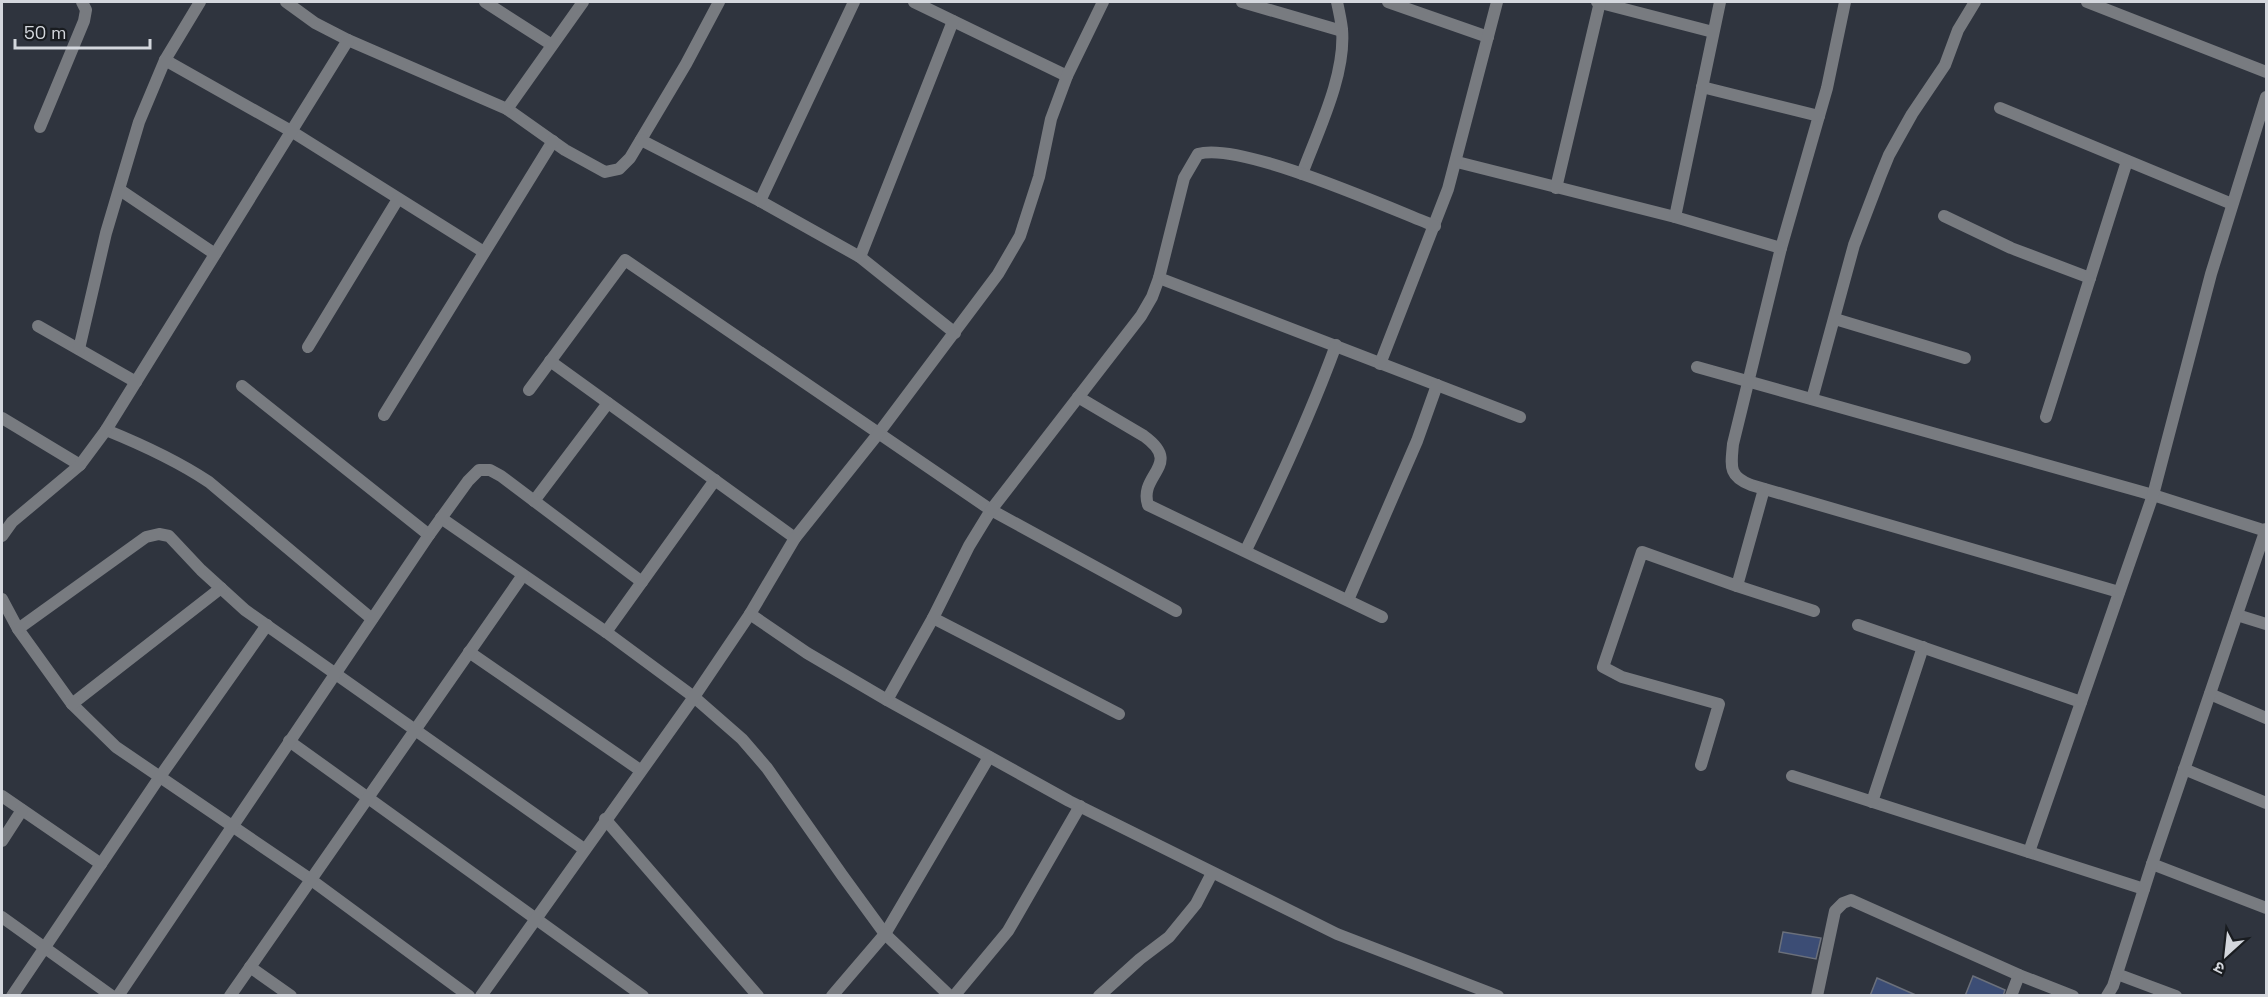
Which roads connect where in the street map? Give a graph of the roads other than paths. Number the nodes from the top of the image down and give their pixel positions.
1 (82, 2) edge
2 (200, 2) edge
3 (286, 2) edge
4 (485, 2) edge
5 (583, 2) edge
6 (719, 2) edge
7 (854, 2) edge
8 (914, 2) edge
9 (1103, 2) edge
10 (1242, 2) edge
11 (1337, 2) edge
12 (1388, 2) edge
13 (1497, 2) edge
14 (1599, 2) edge
15 (1720, 2) edge
16 (1845, 2) edge
17 (1975, 2) edge
18 (2087, 2) edge
19 (953, 21) junction
20 (1342, 31) junction
21 (1713, 32) junction
22 (1488, 37) junction
23 (348, 40) junction
24 (552, 45) junction
25 (165, 60) junction
26 (2266, 72) edge
27 (1067, 76) junction
28 (1702, 87) junction
29 (2266, 97) edge
30 (2000, 108) dead end
31 (507, 109) junction
32 (1819, 116) junction
33 (40, 127) dead end
34 (291, 131) junction
35 (641, 140) junction
36 (553, 141) junction
37 (2127, 161) junction
38 (1457, 162) junction
39 (1302, 174) junction
40 (1556, 188) junction
41 (120, 190) junction
42 (398, 199) junction
43 (760, 201) junction
44 (2232, 204) junction
45 (1944, 216) dead end
46 (1675, 217) junction
47 (1435, 226) junction
48 (1781, 248) junction
49 (484, 252) junction
50 (214, 254) junction
51 (860, 257) junction
52 (1159, 278) junction
53 (2090, 278) junction
54 (1834, 319) junction
55 (38, 326) dead end
56 (955, 333) junction
57 (1336, 345) junction
58 (308, 347) dead end
59 (79, 349) junction
60 (1965, 358) dead end
61 (550, 361) junction
62 (1380, 364) junction
63 (1697, 367) dead end
64 (136, 382) junction
65 (1750, 382) junction
66 (1437, 385) junction
67 (242, 386) dead end
68 (529, 390) dead end
69 (1078, 397) junction
70 (1812, 399) junction
71 (608, 403) junction
72 (384, 415) dead end
73 (1520, 417) dead end
74 (2046, 417) dead end
75 (2, 418) edge
76 (106, 430) junction
77 (878, 434) junction
78 (80, 465) junction
79 (715, 480) junction
80 (1764, 489) junction
81 (2152, 495) junction
82 (534, 501) junction
83 (991, 510) junction
84 (441, 518) junction
85 (2266, 530) edge
86 (429, 535) junction
87 (2, 536) edge
88 (795, 538) junction
89 (1246, 550) junction
90 (523, 575) junction
91 (642, 582) junction
92 (1737, 586) junction
93 (220, 588) junction
94 (2119, 592) junction
95 (2, 599) edge
96 (1348, 600) junction
97 (1176, 611) dead end
98 (1814, 611) dead end
99 (750, 614) junction
100 (2237, 615) junction
101 (1382, 617) dead end
102 (933, 618) junction
103 (372, 619) junction
104 (2266, 624) edge
105 (267, 625) junction
106 (1858, 625) dead end
107 (18, 629) junction
108 (606, 632) junction
109 (1923, 647) junction
110 (469, 652) junction
111 (335, 674) junction
112 (2210, 694) junction
113 (694, 697) junction
114 (887, 700) junction
115 (2081, 702) junction
116 (72, 704) junction
117 (1119, 714) dead end
118 (2266, 718) edge
119 (415, 730) junction
120 (289, 741) junction
121 (989, 756) junction
122 (1701, 765) dead end
123 (2184, 769) junction
124 (640, 770) junction
125 (1792, 776) dead end
126 (159, 778) junction
127 (2, 796) edge
128 (368, 796) junction
129 (1872, 802) junction
130 (2266, 803) edge
131 (1080, 806) junction
132 (22, 810) junction
133 (605, 819) junction
134 (231, 827) junction
135 (2, 841) edge
136 (584, 849) junction
137 (2029, 852) junction
138 (101, 864) junction
139 (2152, 864) junction
140 (1212, 873) junction
141 (310, 879) junction
142 (2144, 889) junction
143 (2266, 908) edge
144 (2, 917) edge
145 (535, 917) junction
146 (885, 934) junction
147 (45, 948) junction
148 (250, 967) junction
149 (2117, 974) junction
150 (2019, 975) junction
151 (12, 996) edge
152 (112, 996) edge
153 (118, 996) edge
154 (230, 996) edge
155 (291, 996) edge
156 (469, 996) edge
157 (481, 996) edge
158 (643, 996) edge
159 (758, 996) edge
160 (832, 996) edge
161 (952, 996) edge
162 (1099, 996) edge
163 (1498, 996) edge
164 (1817, 996) edge
165 (2011, 996) edge
166 (2073, 996) edge
167 (2107, 996) edge
168 (2176, 996) edge

1 - 33 street
2 - 25 street
3 - 23 street
4 - 24 street
5 - 24 street
6 - 35 street
7 - 43 street
8 - 19 street
9 - 27 street
10 - 20 street
11 - 20 street
12 - 22 street
13 - 22 street
14 - 21 street
14 - 40 street
15 - 21 street
16 - 32 street
17 - 54 street
18 - 26 street
19 - 27 street
19 - 51 street
20 - 39 street
21 - 28 street
22 - 38 street
23 - 31 street
23 - 34 street
24 - 31 street
25 - 34 street
25 - 41 street
27 - 56 street
28 - 32 street
28 - 46 street
29 - 44 street
30 - 37 street
31 - 36 street
32 - 48 street
34 - 42 street
34 - 50 street
35 - 36 street
35 - 43 street
36 - 49 street
37 - 44 street
37 - 53 street
38 - 40 street
38 - 47 street
39 - 47 street
39 - 52 street
40 - 46 street
41 - 50 street
41 - 59 street
42 - 49 street
42 - 58 street
43 - 51 street
44 - 81 street
45 - 53 street
46 - 48 street
47 - 62 street
48 - 65 street
49 - 72 street
50 - 64 street
51 - 56 street
52 - 57 street
52 - 69 street
53 - 74 street
54 - 60 street
54 - 70 street
55 - 59 street
56 - 77 street
57 - 62 street
57 - 89 street
59 - 64 street
61 - 68 street
61 - 71 street
61 - 77 street
62 - 66 street
63 - 65 street
64 - 76 street
65 - 70 street
65 - 80 street
66 - 73 street
66 - 96 street
67 - 86 street
69 - 83 street
69 - 89 street
70 - 81 street
71 - 79 street
71 - 82 street
75 - 78 street
76 - 78 street
76 - 103 street
77 - 83 street
77 - 88 street
78 - 87 street
79 - 88 street
79 - 91 street
80 - 92 street
80 - 94 street
81 - 85 street
81 - 94 street
82 - 84 street
82 - 91 street
83 - 97 street
83 - 102 street
84 - 86 street
84 - 90 street
85 - 100 street
86 - 103 street
88 - 99 street
89 - 96 street
90 - 108 street
90 - 110 street
91 - 108 street
92 - 98 street
92 - 122 street
93 - 105 street
93 - 107 street
93 - 116 street
94 - 115 street
95 - 107 street
96 - 101 street
99 - 113 street
99 - 114 street
100 - 104 street
100 - 112 street
102 - 114 street
102 - 117 street
103 - 111 street
105 - 111 street
105 - 126 street
106 - 109 street
107 - 116 street
108 - 113 street
109 - 115 street
109 - 129 street
110 - 119 street
110 - 124 street
111 - 119 street
111 - 120 street
112 - 118 street
112 - 123 street
113 - 124 street
113 - 146 street
114 - 121 street
115 - 137 street
116 - 126 street
119 - 128 street
119 - 136 street
120 - 128 street
120 - 134 street
121 - 131 street
121 - 146 street
123 - 130 street
123 - 139 street
124 - 133 street
125 - 129 street
126 - 134 street
126 - 138 street
127 - 132 street
128 - 141 street
128 - 145 street
129 - 137 street
131 - 140 street
131 - 161 street
132 - 135 street
132 - 138 street
133 - 136 street
133 - 159 street
134 - 141 street
134 - 153 street
136 - 145 street
137 - 142 street
138 - 147 street
139 - 142 street
139 - 143 street
140 - 162 street
140 - 163 street
141 - 148 street
141 - 156 street
142 - 149 street
144 - 147 street
145 - 157 street
145 - 158 street
146 - 160 street
146 - 161 street
147 - 151 street
147 - 152 street
148 - 154 street
148 - 155 street
149 - 167 street
149 - 168 street
150 - 164 street
150 - 165 street
150 - 166 street

